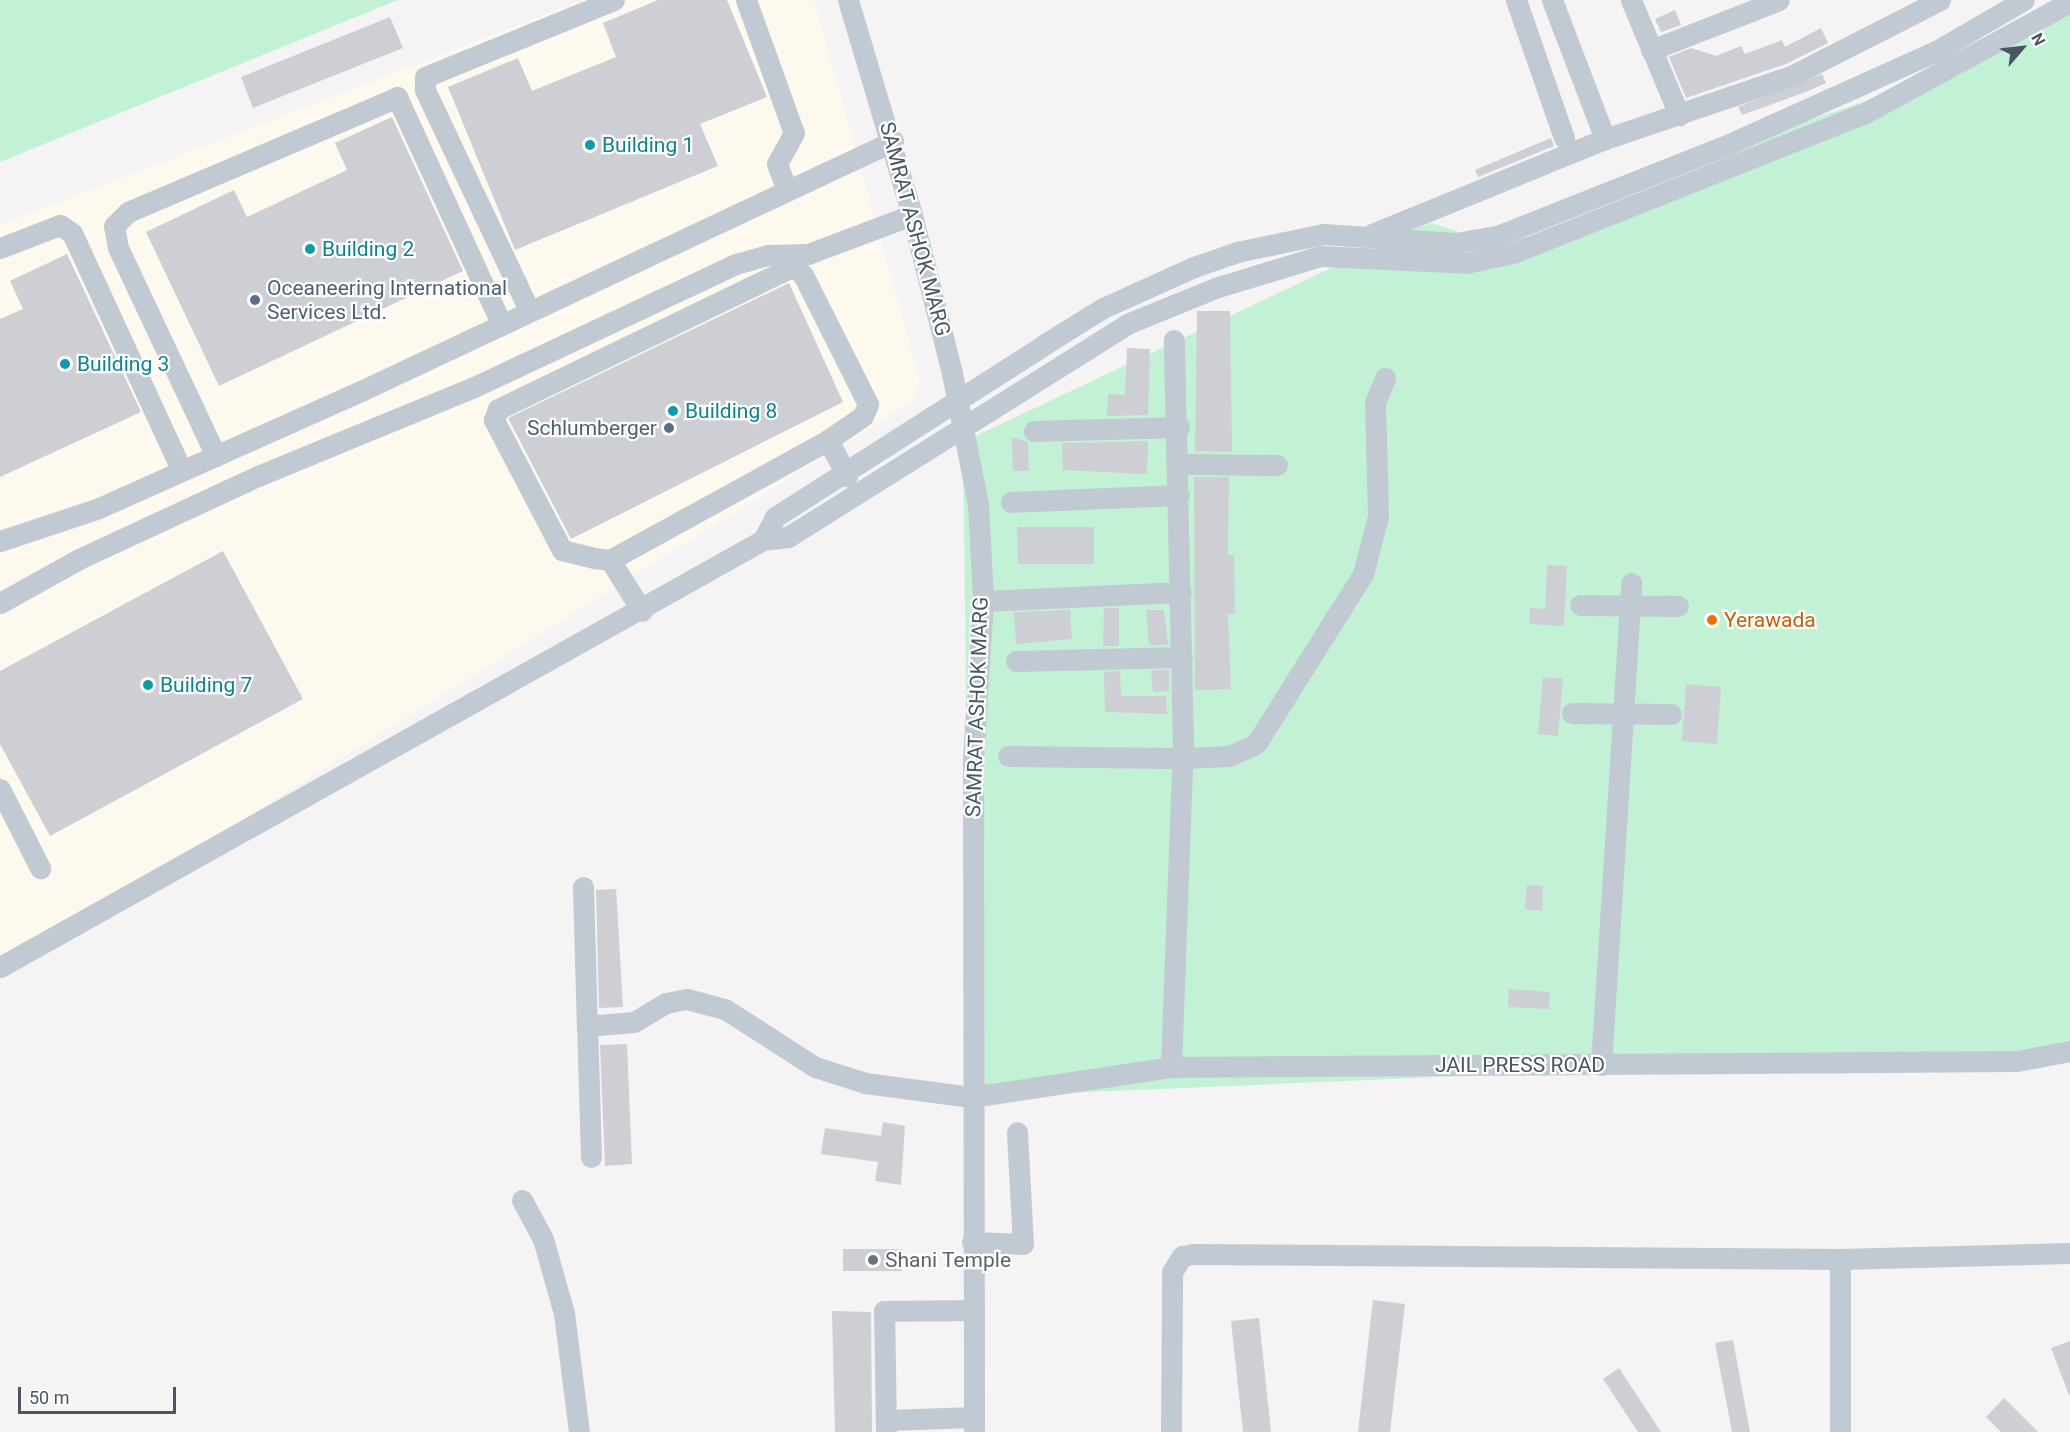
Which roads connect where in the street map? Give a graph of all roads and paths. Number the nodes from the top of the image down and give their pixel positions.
1 (614, 0) edge
2 (746, 0) edge
3 (848, 0) edge
4 (1516, 0) edge
5 (1552, 0) edge
6 (1631, 0) edge
7 (1779, 0) edge
8 (1940, 0) edge
9 (2024, 0) edge
10 (2070, 2) edge
11 (1652, 50) junction
12 (1679, 116) junction
13 (1564, 138) dead end
14 (1605, 139) junction
15 (893, 141) junction
16 (786, 188) junction
17 (912, 215) junction
18 (1366, 236) junction
19 (0, 248) edge
20 (529, 310) junction
21 (501, 324) junction
22 (1174, 340) dead end
23 (1385, 378) dead end
24 (957, 405) junction
25 (1179, 427) junction
26 (963, 428) junction
27 (1034, 431) dead end
28 (828, 440) junction
29 (216, 456) junction
30 (1179, 464) junction
31 (1277, 465) dead end
32 (182, 471) junction
33 (847, 476) junction
34 (1179, 495) junction
35 (1011, 502) dead end
36 (763, 540) junction
37 (0, 541) edge
38 (610, 560) junction
39 (1631, 583) dead end
40 (1180, 592) junction
41 (982, 601) junction
42 (0, 603) edge
43 (1580, 605) dead end
44 (1630, 605) junction
45 (1678, 606) dead end
46 (642, 611) junction
47 (1182, 657) junction
48 (1016, 661) dead end
49 (1572, 713) dead end
50 (1623, 714) junction
51 (1671, 714) dead end
52 (1008, 756) dead end
53 (1183, 758) junction
54 (0, 789) edge
55 (40, 868) dead end
56 (583, 887) dead end
57 (0, 967) edge
58 (587, 1026) junction
59 (2070, 1051) edge
60 (1601, 1065) junction
61 (1171, 1067) junction
62 (971, 1097) junction
63 (1017, 1132) dead end
64 (591, 1157) dead end
65 (522, 1200) dead end
66 (972, 1242) junction
67 (2070, 1253) edge
68 (1840, 1259) junction
69 (973, 1310) junction
70 (974, 1424) edge
71 (886, 1426) edge
72 (579, 1432) edge
73 (1171, 1432) edge
74 (1840, 1432) edge

1 - 20 street
2 - 16 street
3 - 15 street, SAMRAT ASHOK MARG
4 - 13 street
5 - 14 street
6 - 11 street
7 - 11 street
8 - 12 street
9 - 18 street
10 - 26 street
11 - 12 street
12 - 14 street
14 - 18 street
15 - 16 street
15 - 17 street, SAMRAT ASHOK MARG
16 - 20 street
17 - 24 street, SAMRAT ASHOK MARG
17 - 42 street
18 - 24 street
19 - 32 street
20 - 21 street
21 - 29 street
21 - 29 street
22 - 25 street
23 - 53 street
24 - 26 street, SAMRAT ASHOK MARG
24 - 33 street
25 - 27 street
25 - 30 street
26 - 36 street
26 - 41 street, SAMRAT ASHOK MARG
28 - 33 street
28 - 38 street
28 - 38 street
29 - 32 street
30 - 31 street
30 - 34 street
32 - 37 street
33 - 36 street
34 - 35 street
34 - 40 street
36 - 46 street
38 - 46 street
39 - 44 street
40 - 41 street
40 - 47 street
41 - 62 street, SAMRAT ASHOK MARG
43 - 44 street
44 - 45 street
44 - 50 street
46 - 57 street
47 - 48 street
47 - 53 street
49 - 50 street
50 - 51 street
50 - 60 street
52 - 53 street
53 - 61 street
54 - 55 street
56 - 58 street
58 - 62 street, JAIL PRESS ROAD
58 - 64 street
59 - 60 street, JAIL PRESS ROAD
60 - 61 street, JAIL PRESS ROAD
61 - 62 street, JAIL PRESS ROAD
62 - 66 street, SAMRAT ASHOK MARG
63 - 66 street
65 - 72 street
66 - 69 street, SAMRAT ASHOK MARG
67 - 68 street
68 - 73 street
68 - 74 street
69 - 70 street, SAMRAT ASHOK MARG
69 - 71 street
70 - 71 street

